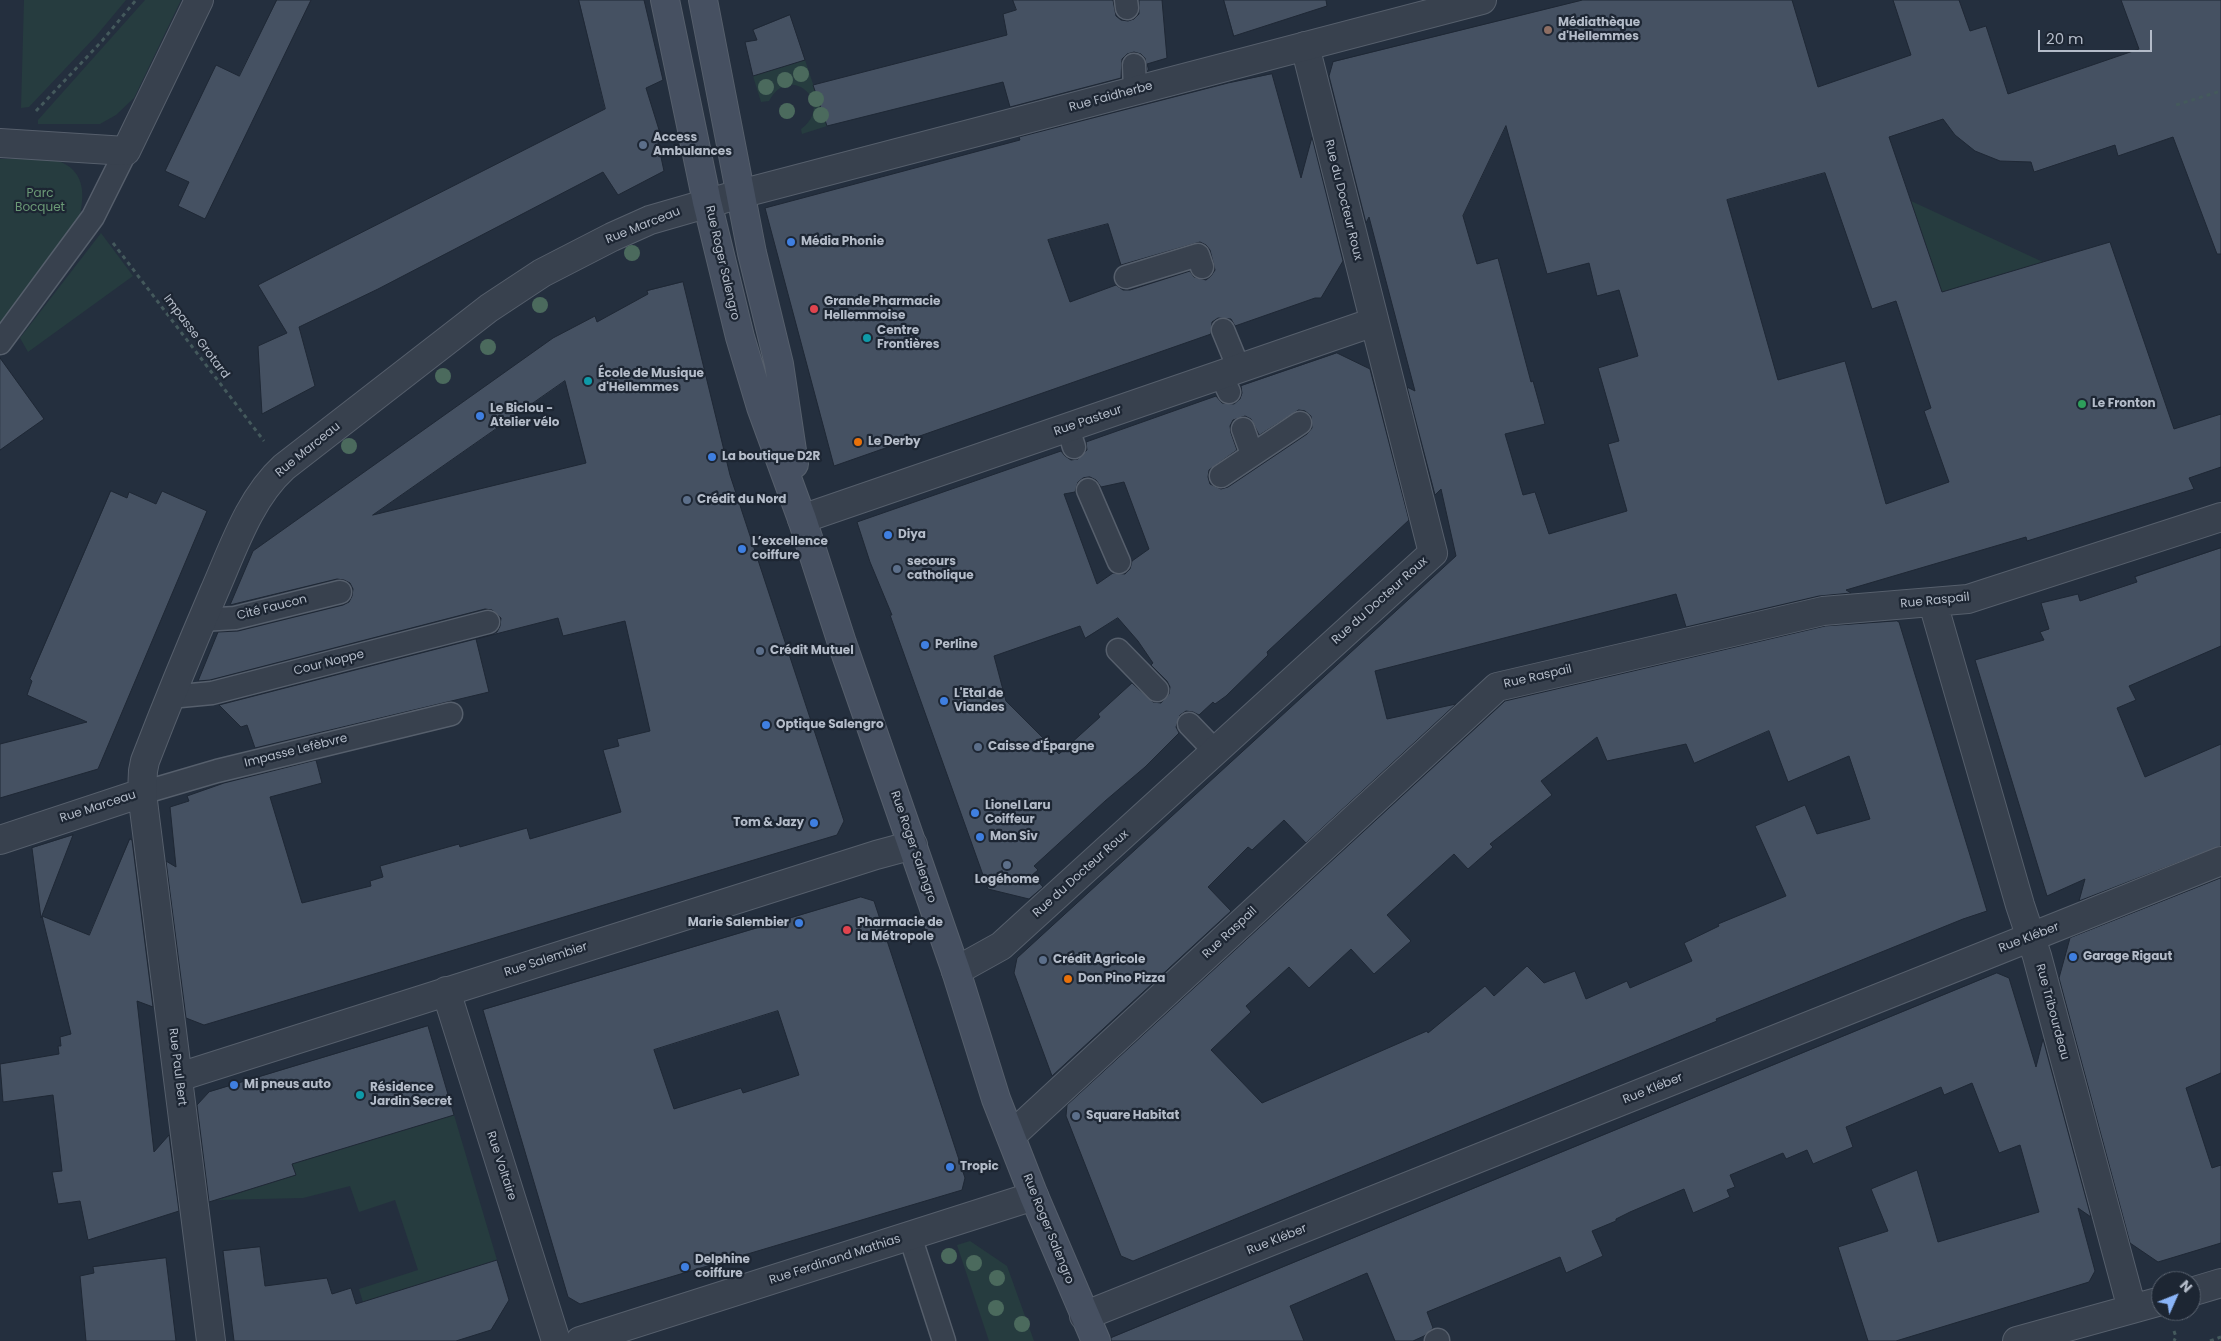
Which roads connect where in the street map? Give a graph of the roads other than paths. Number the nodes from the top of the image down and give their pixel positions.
1 (199, 0) edge
2 (665, 0) edge
3 (703, 0) edge
4 (1482, 0) edge
5 (1305, 46) junction
6 (9, 143) edge
7 (126, 151) junction
8 (740, 194) junction
9 (707, 202) junction
10 (1202, 267) dead end
11 (1126, 277) dead end
12 (1374, 322) junction
13 (1223, 330) dead end
14 (0, 343) edge
15 (1230, 379) junction
16 (1300, 423) dead end
17 (1243, 429) dead end
18 (1252, 454) junction
19 (1220, 476) dead end
20 (1088, 490) dead end
21 (2221, 517) edge
22 (802, 519) junction
23 (1119, 562) dead end
24 (340, 592) dead end
25 (1933, 602) junction
26 (202, 620) junction
27 (488, 622) dead end
28 (1118, 650) dead end
29 (1157, 690) dead end
30 (170, 697) junction
31 (451, 714) dead end
32 (1189, 724) dead end
33 (1215, 751) junction
34 (142, 793) junction
35 (0, 840) edge
36 (913, 845) junction
37 (2221, 861) edge
38 (2031, 937) junction
39 (956, 971) junction
40 (446, 991) junction
41 (179, 1077) junction
42 (1011, 1136) junction
43 (1034, 1196) junction
44 (910, 1236) junction
45 (2221, 1283) edge
46 (2201, 1289) edge
47 (2151, 1304) edge
48 (2132, 1309) junction
49 (1084, 1316) junction
50 (210, 1341) edge
51 (556, 1341) edge
52 (580, 1341) edge
53 (944, 1341) edge
54 (1096, 1341) edge
55 (2017, 1341) edge

1 - 7 street
2 - 9 main road, Rue Roger Salengro
3 - 8 main road, Rue Roger Salengro
4 - 5 street, Rue Faidherbe
5 - 8 street, Rue Faidherbe
5 - 12 street, Rue du Docteur Roux
6 - 7 street
7 - 14 lane
8 - 9 street, Rue Marceau
8 - 22 main road, Rue Roger Salengro
9 - 22 main road, Rue Roger Salengro
9 - 26 street, Rue Marceau
10 - 11 lane
12 - 15 street, Rue Pasteur
12 - 33 street, Rue du Docteur Roux
13 - 15 lane
15 - 22 street, Rue Pasteur
16 - 18 lane
17 - 18 lane
18 - 19 lane
20 - 23 lane
21 - 25 street, Rue Raspail
22 - 36 main road, Rue Roger Salengro
24 - 26 lane, Cité Faucon
25 - 38 street, Rue Tribourdeau
25 - 42 street, Rue Raspail
26 - 30 street, Rue Marceau
27 - 30 lane, Cour Noppe
28 - 29 lane
30 - 34 street, Rue Marceau
31 - 34 lane, Impasse Lefèbvre
32 - 33 lane
33 - 39 street, Rue du Docteur Roux
34 - 35 street, Rue Marceau
34 - 41 street, Rue Paul Bert
36 - 39 main road, Rue Roger Salengro
36 - 40 street, Rue Salembier
37 - 38 street, Rue Kléber
38 - 48 street, Rue Tribourdeau
38 - 49 street, Rue Kléber
39 - 42 main road, Rue Roger Salengro
40 - 41 street, Rue Salembier
40 - 51 street, Rue Voltaire
41 - 50 street, Rue Paul Bert
42 - 43 main road, Rue Roger Salengro
43 - 44 street, Rue Ferdinand Mathias
43 - 49 main road, Rue Roger Salengro
44 - 52 street, Rue Ferdinand Mathias
44 - 53 lane
45 - 46 street
47 - 48 street
48 - 55 street
49 - 54 main road, Rue Roger Salengro

